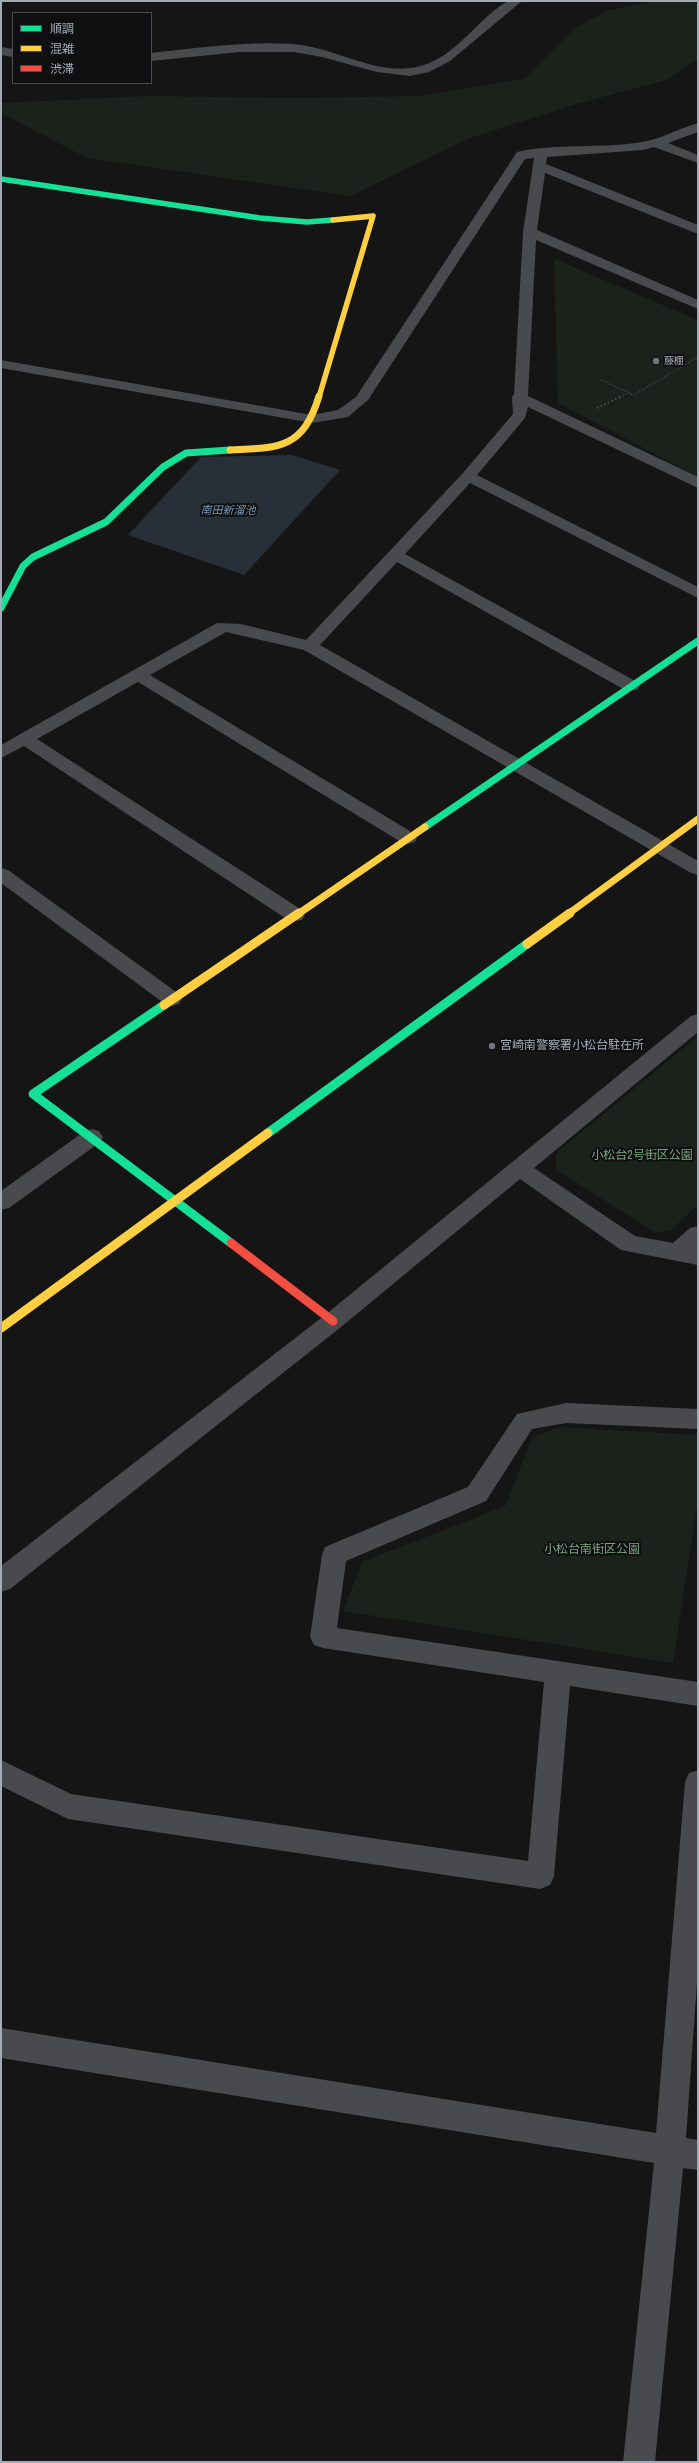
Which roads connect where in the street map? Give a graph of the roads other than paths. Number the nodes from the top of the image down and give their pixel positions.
1 (516, 1) edge
2 (1, 51) edge
3 (12, 53) edge
4 (152, 57) edge
5 (698, 127) edge
6 (655, 143) junction
7 (540, 159) junction
8 (698, 159) edge
9 (1, 179) edge
10 (698, 230) edge
11 (530, 232) junction
12 (698, 305) edge
13 (1, 364) edge
14 (520, 396) junction
15 (312, 419) junction
16 (468, 476) junction
17 (698, 483) edge
18 (395, 555) junction
19 (698, 593) edge
20 (1, 608) edge
21 (698, 641) edge
22 (310, 646) junction
23 (138, 675) junction
24 (631, 686) junction
25 (25, 739) junction
26 (1, 752) edge
27 (516, 764) junction
28 (698, 819) edge
29 (408, 838) junction
30 (661, 848) junction
31 (698, 869) edge
32 (1, 874) edge
33 (295, 915) junction
34 (172, 999) junction
35 (698, 1021) edge
36 (92, 1136) junction
37 (519, 1168) junction
38 (174, 1201) junction
39 (1, 1202) edge
40 (698, 1234) edge
41 (676, 1253) junction
42 (698, 1256) edge
43 (333, 1322) junction
44 (1, 1328) edge
45 (698, 1419) edge
46 (1, 1581) edge
47 (558, 1675) junction
48 (698, 1694) edge
49 (1, 1772) edge
50 (698, 1782) edge
51 (1, 2043) edge
52 (684, 2152) edge
53 (639, 2462) edge

1 - 4 street
2 - 3 street
5 - 6 street
6 - 7 street
6 - 8 street
7 - 10 street
7 - 11 street
7 - 15 street
9 - 15 street
11 - 12 street
11 - 14 street
13 - 15 street
14 - 16 street
14 - 17 street
15 - 20 street
16 - 18 street
16 - 19 street
18 - 22 street
18 - 24 street
21 - 24 street
22 - 23 street
22 - 27 street
23 - 25 street
23 - 29 street
24 - 27 street
25 - 26 street
25 - 33 street
27 - 29 street
27 - 30 street
28 - 30 street
29 - 33 street
30 - 31 street
30 - 38 street
32 - 34 street
33 - 34 street
34 - 36 street
35 - 37 street
36 - 38 street
36 - 39 street
37 - 41 street
37 - 43 street
38 - 43 street
38 - 44 street
40 - 41 street
41 - 42 street
43 - 46 street
45 - 47 street
47 - 48 street
47 - 49 street
50 - 52 street
51 - 52 street
52 - 53 street

